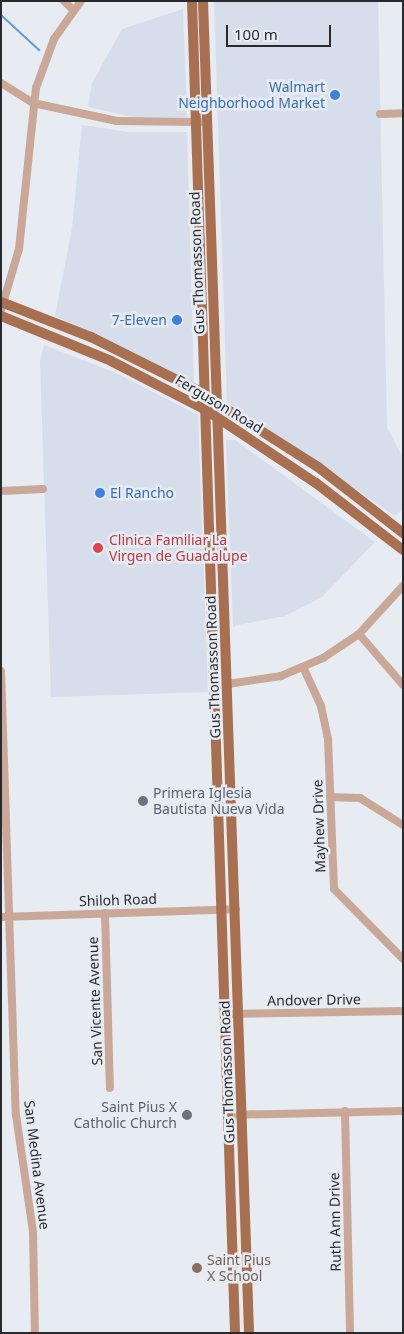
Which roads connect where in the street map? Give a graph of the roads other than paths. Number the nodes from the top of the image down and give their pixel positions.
1 (64, 1) edge
2 (81, 1) edge
3 (192, 1) edge
4 (203, 1) edge
5 (73, 10) junction
6 (204, 39) junction
7 (193, 40) junction
8 (1, 83) edge
9 (33, 103) junction
10 (403, 113) edge
11 (380, 114) dead end
12 (201, 122) junction
13 (206, 245) junction
14 (2, 305) edge
15 (1, 316) edge
16 (206, 396) junction
17 (217, 403) junction
18 (206, 410) junction
19 (218, 418) junction
20 (43, 489) dead end
21 (1, 490) edge
22 (208, 492) junction
23 (221, 500) junction
24 (403, 533) edge
25 (403, 550) edge
26 (211, 580) junction
27 (224, 580) junction
28 (403, 586) edge
29 (359, 634) junction
30 (304, 669) junction
31 (1, 671) edge
32 (215, 684) junction
33 (228, 684) junction
34 (403, 684) edge
35 (330, 797) junction
36 (403, 825) edge
37 (222, 909) junction
38 (236, 909) junction
39 (105, 913) junction
40 (5, 917) edge
41 (403, 959) edge
42 (403, 1011) edge
43 (225, 1014) junction
44 (239, 1014) junction
45 (110, 1088) dead end
46 (403, 1111) edge
47 (345, 1112) junction
48 (242, 1114) junction
49 (228, 1115) junction
50 (232, 1239) junction
51 (246, 1239) junction
52 (35, 1333) edge
53 (235, 1333) edge
54 (249, 1333) edge
55 (350, 1333) edge

1 - 5 street
2 - 5 street
3 - 7 main road, Gus Thomasson Road
4 - 6 main road, Gus Thomasson Road
5 - 9 street
6 - 7 main road
6 - 12 main road, Gus Thomasson Road
7 - 12 main road, Gus Thomasson Road
8 - 9 street
9 - 12 street
9 - 14 street
10 - 11 street
12 - 13 main road, Gus Thomasson Road
13 - 16 main road, Gus Thomasson Road
13 - 17 main road, Gus Thomasson Road
14 - 16 main road, Ferguson Road
15 - 18 main road, Ferguson Road
16 - 17 main road, Ferguson Road
16 - 18 main road, Gus Thomasson Road
17 - 19 main road, Gus Thomasson Road
17 - 24 main road, Ferguson Road
18 - 19 main road, Ferguson Road
18 - 22 main road, Gus Thomasson Road
19 - 23 main road, Gus Thomasson Road
19 - 25 main road, Ferguson Road
20 - 21 street
22 - 23 main road
22 - 26 main road, Gus Thomasson Road
23 - 27 main road, Gus Thomasson Road
26 - 27 main road
26 - 32 main road, Gus Thomasson Road
27 - 33 main road, Gus Thomasson Road
28 - 29 street
29 - 30 street
29 - 34 street
30 - 33 street
30 - 35 street, Mayhew Drive
31 - 40 street, San Medina Avenue
32 - 33 main road
32 - 37 main road, Gus Thomasson Road
33 - 38 main road, Gus Thomasson Road
35 - 36 street
35 - 41 street, Mayhew Drive
37 - 38 street, Shiloh Road
37 - 39 street, Shiloh Road
37 - 43 main road, Gus Thomasson Road
38 - 44 main road, Gus Thomasson Road
39 - 40 street, Shiloh Road
39 - 45 street, San Vicente Avenue
40 - 52 street, San Medina Avenue
42 - 44 street, Andover Drive
43 - 44 street, Andover Drive
43 - 49 main road, Gus Thomasson Road
44 - 48 main road, Gus Thomasson Road
46 - 47 street
47 - 48 street
47 - 55 street, Ruth Ann Drive
48 - 49 street
48 - 51 main road, Gus Thomasson Road
49 - 50 main road, Gus Thomasson Road
50 - 51 street
50 - 53 main road, Gus Thomasson Road
51 - 54 main road, Gus Thomasson Road

